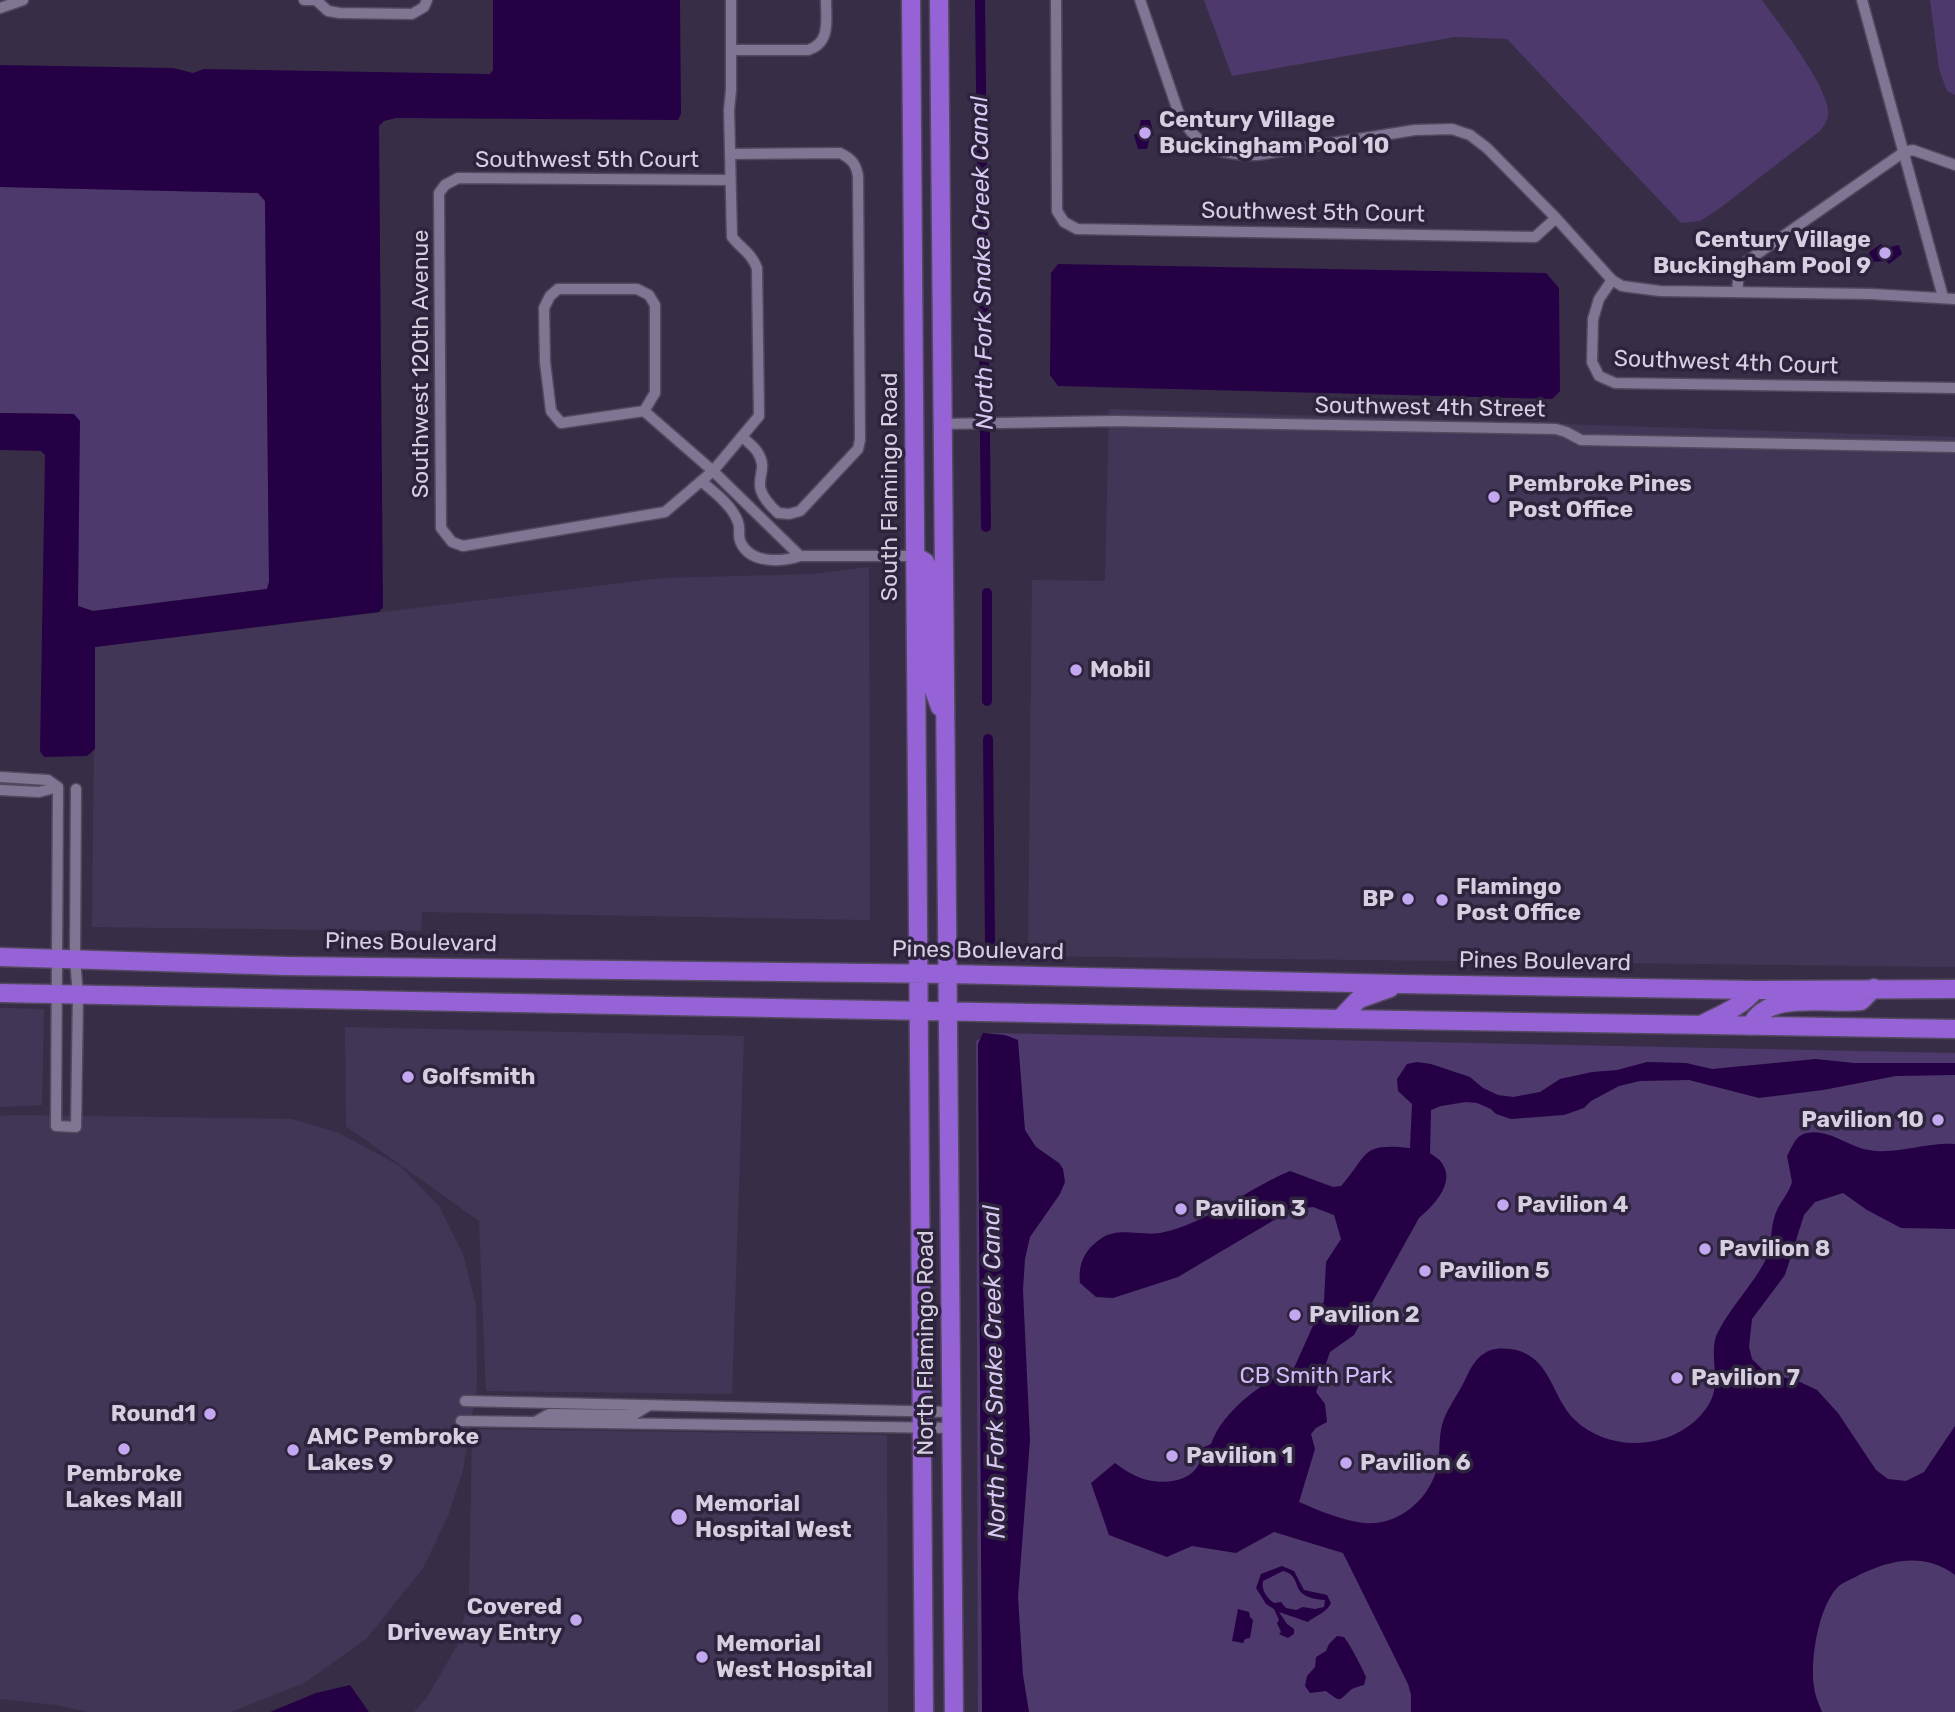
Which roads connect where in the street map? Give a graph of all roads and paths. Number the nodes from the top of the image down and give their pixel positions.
1 (23, 0) edge
2 (304, 0) edge
3 (316, 0) edge
4 (731, 0) edge
5 (826, 0) edge
6 (911, 0) edge
7 (940, 0) edge
8 (1056, 0) edge
9 (1140, 0) edge
10 (1862, 0) edge
11 (426, 3) edge
12 (0, 8) edge
13 (732, 50) junction
14 (1904, 152) junction
15 (730, 154) junction
16 (1955, 165) edge
17 (730, 180) junction
18 (445, 185) joint
19 (1556, 218) junction
20 (1612, 280) junction
21 (1737, 292) junction
22 (1943, 297) junction
23 (1955, 299) edge
24 (1955, 388) edge
25 (644, 411) junction
26 (943, 424) junction
27 (743, 437) junction
28 (1955, 447) edge
29 (713, 471) junction
30 (701, 481) junction
31 (800, 556) junction
32 (915, 556) junction
33 (945, 720) junction
34 (0, 777) edge
35 (58, 787) junction
36 (76, 789) dead end
37 (0, 790) edge
38 (0, 957) edge
39 (56, 958) junction
40 (75, 959) junction
41 (917, 974) junction
42 (949, 974) junction
43 (1400, 984) junction
44 (1874, 988) junction
45 (1755, 989) junction
46 (1955, 989) edge
47 (0, 993) edge
48 (56, 994) junction
49 (78, 995) junction
50 (917, 1011) junction
51 (949, 1012) junction
52 (1340, 1019) junction
53 (1700, 1025) junction
54 (1751, 1026) junction
55 (1955, 1029) edge
56 (465, 1401) dead end
57 (650, 1405) junction
58 (570, 1414) junction
59 (921, 1420) junction
60 (951, 1420) junction
61 (461, 1421) dead end
62 (535, 1423) junction
63 (564, 1424) junction
64 (925, 1712) edge
65 (954, 1712) edge

1 - 12 street
2 - 3 street
3 - 11 street
4 - 13 street
5 - 13 street
6 - 32 highway, South Flamingo Road
7 - 26 highway
8 - 19 street, Southwest 5th Court
9 - 19 street
10 - 14 street
13 - 15 street
14 - 16 street
14 - 21 street
14 - 22 street
15 - 17 street
15 - 27 street
17 - 18 street, Southwest 5th Court
17 - 27 street
18 - 30 street, Southwest 120th Avenue
19 - 20 street
20 - 21 street
20 - 24 street, Southwest 4th Court
21 - 22 street
22 - 23 street
25 - 25 street
25 - 29 street
26 - 28 street, Southwest 4th Street
26 - 33 highway
27 - 29 street
29 - 30 street
29 - 31 street
30 - 31 street
31 - 32 street
32 - 33 highway
32 - 41 highway, South Flamingo Road
33 - 42 highway
34 - 35 street
35 - 37 street
35 - 39 street
36 - 40 street
38 - 39 highway, Pines Boulevard
39 - 40 highway, Pines Boulevard
39 - 48 street
40 - 41 highway, Pines Boulevard
40 - 49 street
41 - 42 highway, Pines Boulevard
41 - 50 highway, North Flamingo Road
42 - 43 highway, Pines Boulevard
42 - 51 highway, North Flamingo Road
43 - 45 highway, Pines Boulevard
43 - 52 highway
44 - 45 highway, Pines Boulevard
44 - 46 highway, Pines Boulevard
44 - 54 highway
45 - 53 highway
47 - 48 highway
48 - 49 highway
48 - 49 street
49 - 50 highway
50 - 51 highway
50 - 59 highway, North Flamingo Road
51 - 52 highway
51 - 60 highway, North Flamingo Road
52 - 53 highway
53 - 54 highway
54 - 55 highway
56 - 57 street
57 - 58 street
57 - 59 street
58 - 62 street
58 - 63 street
59 - 60 street
59 - 60 street
59 - 63 street
59 - 64 highway, North Flamingo Road
60 - 65 highway, North Flamingo Road
61 - 62 street
62 - 63 street

